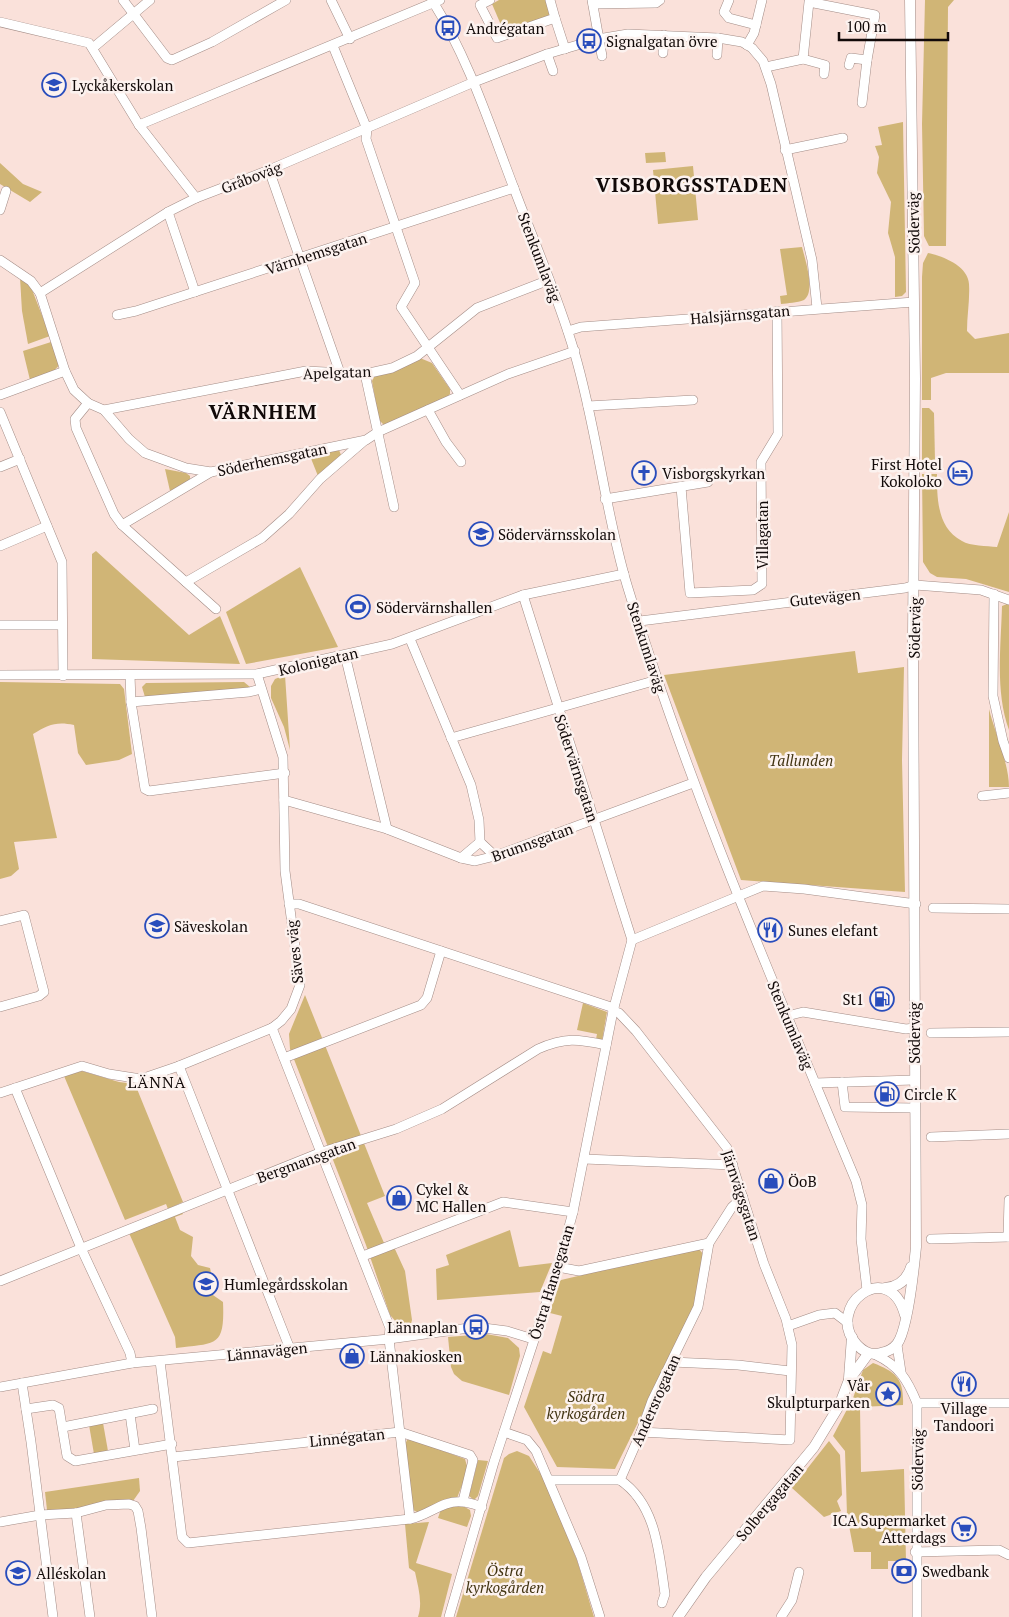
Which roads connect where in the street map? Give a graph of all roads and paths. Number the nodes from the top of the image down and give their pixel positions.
1 (123, 0) edge
2 (150, 0) edge
3 (286, 0) edge
4 (331, 0) edge
5 (490, 0) edge
6 (550, 0) edge
7 (660, 0) edge
8 (729, 0) edge
9 (762, 0) edge
10 (910, 0) edge
11 (435, 1) edge
12 (592, 2) edge
13 (134, 13) junction
14 (555, 18) junction
15 (0, 22) edge
16 (756, 25) junction
17 (664, 35) junction
18 (718, 38) junction
19 (350, 39) junction
20 (598, 39) junction
21 (747, 45) junction
22 (334, 46) junction
23 (94, 47) junction
24 (565, 49) junction
25 (663, 53) dead end
26 (547, 54) junction
27 (717, 55) dead end
28 (602, 56) dead end
29 (802, 59) junction
30 (868, 60) junction
31 (849, 65) dead end
32 (766, 67) junction
33 (553, 71) dead end
34 (824, 74) dead end
35 (474, 82) junction
36 (862, 103) dead end
37 (138, 125) junction
38 (367, 129) junction
39 (843, 138) dead end
40 (785, 150) junction
41 (270, 170) junction
42 (514, 188) junction
43 (6, 191) dead end
44 (196, 198) junction
45 (0, 210) edge
46 (168, 212) junction
47 (395, 227) junction
48 (299, 258) junction
49 (0, 260) edge
50 (549, 280) junction
51 (195, 292) junction
52 (40, 293) junction
53 (914, 302) junction
54 (817, 308) junction
55 (777, 311) junction
56 (117, 315) dead end
57 (568, 331) junction
58 (428, 346) junction
59 (574, 351) junction
60 (65, 372) junction
61 (340, 372) junction
62 (365, 374) junction
63 (0, 395) edge
64 (460, 395) junction
65 (693, 400) dead end
66 (88, 403) junction
67 (588, 406) junction
68 (104, 410) junction
69 (428, 410) junction
70 (0, 412) edge
71 (378, 432) junction
72 (366, 440) junction
73 (20, 459) junction
74 (461, 462) dead end
75 (0, 468) edge
76 (211, 472) junction
77 (708, 482) dead end
78 (681, 487) junction
79 (605, 499) junction
80 (394, 507) dead end
81 (122, 525) junction
82 (47, 526) junction
83 (0, 546) edge
84 (624, 574) junction
85 (186, 582) junction
86 (915, 585) junction
87 (994, 594) junction
88 (523, 595) junction
89 (1009, 600) edge
90 (216, 609) dead end
91 (640, 621) junction
92 (0, 625) edge
93 (62, 625) junction
94 (410, 639) junction
95 (345, 655) junction
96 (257, 674) junction
97 (0, 675) edge
98 (130, 675) junction
99 (63, 676) junction
100 (657, 680) junction
101 (261, 689) junction
102 (131, 702) junction
103 (558, 706) junction
104 (451, 738) junction
105 (1009, 758) edge
106 (285, 772) junction
107 (693, 783) junction
108 (1009, 793) edge
109 (982, 796) dead end
110 (284, 800) junction
111 (594, 820) junction
112 (387, 829) junction
113 (480, 842) junction
114 (495, 856) junction
115 (461, 858) junction
116 (739, 895) junction
117 (289, 904) junction
118 (916, 904) junction
119 (933, 908) dead end
120 (1009, 909) edge
121 (0, 921) edge
122 (632, 940) junction
123 (441, 951) junction
124 (0, 1007) edge
125 (613, 1010) junction
126 (788, 1016) junction
127 (272, 1028) junction
128 (914, 1028) junction
129 (1009, 1032) edge
130 (931, 1033) dead end
131 (606, 1045) junction
132 (284, 1058) junction
133 (179, 1066) junction
134 (914, 1080) junction
135 (842, 1082) junction
136 (815, 1084) junction
137 (15, 1088) junction
138 (0, 1093) edge
139 (915, 1108) junction
140 (1009, 1134) edge
141 (931, 1137) dead end
142 (322, 1152) junction
143 (584, 1159) junction
144 (733, 1165) junction
145 (228, 1188) junction
146 (743, 1197) junction
147 (1009, 1200) edge
148 (573, 1212) junction
149 (1009, 1237) edge
150 (931, 1239) dead end
151 (709, 1243) junction
152 (80, 1248) junction
153 (363, 1256) junction
154 (915, 1257) junction
155 (558, 1267) junction
156 (0, 1281) edge
157 (886, 1288) junction
158 (867, 1290) junction
159 (905, 1315) junction
160 (848, 1323) junction
161 (788, 1326) junction
162 (852, 1337) junction
163 (389, 1339) junction
164 (534, 1339) junction
165 (897, 1345) junction
166 (290, 1348) junction
167 (872, 1354) junction
168 (160, 1361) junction
169 (672, 1362) junction
170 (132, 1364) junction
171 (790, 1371) junction
172 (902, 1372) junction
173 (849, 1380) junction
174 (22, 1384) junction
175 (0, 1387) edge
176 (917, 1403) junction
177 (1009, 1403) edge
178 (26, 1409) junction
179 (153, 1409) dead end
180 (130, 1414) junction
181 (63, 1427) junction
182 (400, 1432) junction
183 (504, 1432) junction
184 (642, 1432) junction
185 (172, 1444) junction
186 (135, 1450) junction
187 (174, 1456) junction
188 (549, 1480) junction
189 (620, 1480) junction
190 (463, 1502) junction
191 (482, 1507) junction
192 (76, 1513) junction
193 (40, 1515) junction
194 (410, 1519) junction
195 (0, 1522) edge
196 (915, 1552) junction
197 (1009, 1555) edge
198 (800, 1572) dead end
199 (662, 1603) dead end
200 (53, 1617) edge
201 (90, 1617) edge
202 (152, 1617) edge
203 (449, 1617) edge
204 (600, 1617) edge
205 (678, 1617) edge
206 (781, 1617) edge
207 (916, 1617) edge

1 - 13 street
2 - 13 street
3 - 13 street
4 - 19 street
5 - 14 street
6 - 14 street
7 - 12 street
8 - 16 street
9 - 16 street
10 - 53 main road, Söderväg
11 - 19 street
11 - 35 street, Stenkumlaväg
12 - 20 street
13 - 23 street
14 - 24 street
15 - 23 street
16 - 21 street
17 - 18 street, Gråboväg
17 - 20 street, Gråboväg
17 - 25 street
18 - 21 street, Gråboväg
18 - 27 street
19 - 22 street
20 - 24 street, Gråboväg
20 - 28 street
21 - 32 street
22 - 37 street
22 - 38 street
23 - 37 street
24 - 26 street, Gråboväg
26 - 33 street
26 - 35 street, Gråboväg
29 - 30 street
29 - 32 street
29 - 34 street
30 - 31 street
30 - 36 street
32 - 40 street
35 - 38 street, Gråboväg
35 - 42 street, Stenkumlaväg
37 - 44 street
38 - 41 street, Gråboväg
38 - 47 street
39 - 40 street
40 - 54 street
41 - 44 street, Gråboväg
41 - 48 street
42 - 47 street, Värnhemsgatan
42 - 50 street, Stenkumlaväg
43 - 45 street
44 - 46 street, Gråboväg
46 - 51 street
46 - 52 street, Gråboväg
47 - 48 street, Värnhemsgatan
47 - 58 street
48 - 51 street, Värnhemsgatan
48 - 61 street
49 - 52 street, Söderhemsgatan
50 - 57 street, Stenkumlaväg
50 - 58 street, Apelgatan
51 - 56 street, Värnhemsgatan
52 - 60 street, Söderhemsgatan
53 - 54 street, Halsjärnsgatan
53 - 86 main road, Söderväg
54 - 55 street, Halsjärnsgatan
55 - 57 street, Halsjärnsgatan
55 - 78 street, Villagatan
57 - 59 street, Stenkumlaväg
58 - 62 street, Apelgatan
58 - 64 street
59 - 64 street, Söderhemsgatan
59 - 67 street, Stenkumlaväg
60 - 63 street
60 - 66 street, Söderhemsgatan
61 - 62 street, Apelgatan
61 - 68 street, Apelgatan
62 - 71 street
64 - 69 street, Söderhemsgatan
65 - 67 street
66 - 68 street, Söderhemsgatan
66 - 81 street
67 - 79 street, Stenkumlaväg
68 - 76 street, Söderhemsgatan
69 - 71 street, Söderhemsgatan
69 - 74 street
70 - 73 street
71 - 72 street, Söderhemsgatan
71 - 80 street
72 - 76 street, Söderhemsgatan
72 - 85 street
73 - 75 street
73 - 82 street
76 - 81 street
77 - 78 street
78 - 79 street
79 - 84 street, Stenkumlaväg
81 - 85 street
82 - 83 street
82 - 93 street
84 - 88 street, Kolonigatan
84 - 91 street, Stenkumlaväg
85 - 90 street
86 - 87 street, Gutevägen
86 - 91 street, Gutevägen
86 - 118 main road, Söderväg
87 - 89 street, Gutevägen
87 - 105 street
88 - 94 street, Kolonigatan
88 - 103 street, Södervärnsgatan
91 - 100 street, Stenkumlaväg
92 - 93 street
93 - 99 street
94 - 95 street, Kolonigatan
94 - 104 street
95 - 96 street, Kolonigatan
95 - 112 street
96 - 98 street, Kolonigatan
96 - 101 street, Säves väg
97 - 99 street, Kolonigatan
98 - 99 street, Kolonigatan
98 - 102 street
100 - 103 street
100 - 107 street, Stenkumlaväg
101 - 102 street
101 - 106 street, Säves väg
102 - 106 street
103 - 104 street
103 - 111 street, Södervärnsgatan
104 - 113 street
106 - 110 street, Säves väg
107 - 111 street, Brunnsgatan
107 - 116 street, Stenkumlaväg
108 - 109 street
110 - 112 street, Brunnsgatan
110 - 117 street, Säves väg
111 - 114 street, Brunnsgatan
111 - 122 street, Södervärnsgatan
112 - 115 street, Brunnsgatan
113 - 114 street
113 - 115 street
114 - 115 street, Brunnsgatan
116 - 118 street
116 - 122 street
116 - 126 street, Stenkumlaväg
117 - 123 street, Järnvägsgatan
117 - 127 street, Säves väg
118 - 128 main road, Söderväg
119 - 120 street
121 - 124 street
122 - 125 street, Östra Hansegatan
123 - 125 street, Järnvägsgatan
123 - 132 street
125 - 131 street, Östra Hansegatan
125 - 144 street, Järnvägsgatan
126 - 128 street
126 - 136 street, Stenkumlaväg
127 - 132 street
127 - 133 street, Säves väg
128 - 134 main road, Söderväg
129 - 130 street
131 - 142 street, Bergmansgatan
131 - 143 street, Östra Hansegatan
132 - 142 street
133 - 137 street, Säves väg
133 - 145 street
134 - 135 street
134 - 139 main road, Söderväg
135 - 136 street
135 - 139 street
136 - 158 street, Stenkumlaväg
137 - 138 street, Säves väg
137 - 152 street
139 - 154 main road, Söderväg
140 - 141 street
142 - 145 street, Bergmansgatan
142 - 153 street
143 - 144 street
143 - 148 street, Östra Hansegatan
144 - 146 street, Järnvägsgatan
145 - 152 street, Bergmansgatan
145 - 166 street
146 - 151 street, Andersrogatan
146 - 161 street, Järnvägsgatan
147 - 149 street
148 - 153 street
148 - 155 street, Östra Hansegatan
149 - 150 street
151 - 155 street
151 - 169 street, Andersrogatan
152 - 156 street, Bergmansgatan
152 - 170 street
153 - 163 street
154 - 157 main road, Söderväg
154 - 159 main road, Söderväg
155 - 164 street, Östra Hansegatan
157 - 158 main road
157 - 159 main road
158 - 160 main road
159 - 165 main road
160 - 161 street
160 - 162 main road
161 - 171 street, Järnvägsgatan
162 - 167 main road
162 - 173 main road, Solbergagatan
163 - 164 street, Lännavägen
163 - 166 street, Lännavägen
163 - 182 street
164 - 183 street, Östra Hansegatan
165 - 167 main road
165 - 172 street, Söderväg
166 - 168 street, Lännavägen
167 - 172 street, Söderväg
167 - 173 main road, Solbergagatan
168 - 170 street, Lännavägen
168 - 185 street
169 - 171 street
169 - 184 street, Andersrogatan
170 - 174 street, Lännavägen
171 - 184 street, Järnvägsgatan
172 - 176 street, Söderväg
173 - 205 main road, Solbergagatan
174 - 175 street, Lännavägen
174 - 178 street
176 - 177 street
176 - 196 street, Söderväg
178 - 181 street
178 - 193 street
179 - 180 street
180 - 181 street
180 - 186 street
181 - 186 street
182 - 187 street, Linnégatan
182 - 190 street, Linnégatan
182 - 194 street
183 - 188 street
183 - 191 street, Östra Hansegatan
184 - 189 street, Andersrogatan
185 - 186 street
185 - 187 street
187 - 194 street
188 - 189 street
188 - 204 street
189 - 199 street
190 - 191 street
190 - 194 street
191 - 203 street, Östra Hansegatan
192 - 193 street
192 - 201 street
192 - 202 street
193 - 195 street
193 - 200 street
196 - 197 street
196 - 207 street, Söderväg
198 - 206 street

